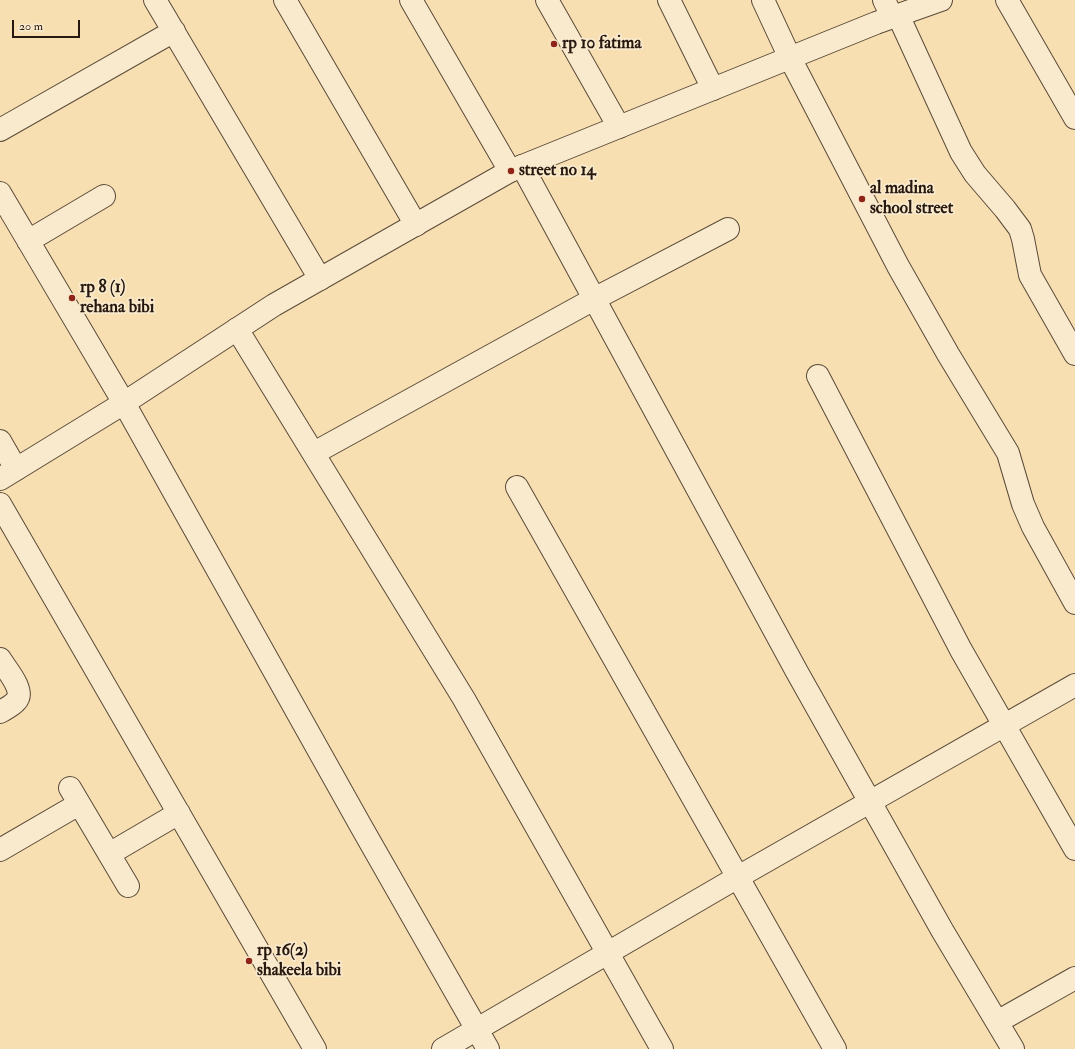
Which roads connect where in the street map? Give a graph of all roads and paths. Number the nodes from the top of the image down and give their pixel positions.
1 (155, 0) edge
2 (285, 0) edge
3 (411, 0) edge
4 (547, 0) edge
5 (669, 0) edge
6 (763, 0) edge
7 (941, 0) edge
8 (1007, 0) edge
9 (891, 11) edge
10 (174, 31) junction
11 (790, 58) junction
12 (713, 89) junction
13 (1075, 118) edge
14 (620, 127) junction
15 (0, 130) edge
16 (516, 169) junction
17 (0, 193) edge
18 (104, 196) dead end
19 (416, 225) junction
20 (728, 229) dead end
21 (28, 241) junction
22 (320, 279) junction
23 (594, 299) junction
24 (237, 329) junction
25 (1075, 354) edge
26 (818, 376) dead end
27 (124, 403) junction
28 (0, 441) edge
29 (314, 453) junction
30 (8, 474) edge
31 (517, 487) dead end
32 (0, 504) edge
33 (1075, 603) edge
34 (0, 659) edge
35 (1075, 685) edge
36 (0, 712) edge
37 (1004, 726) junction
38 (870, 802) junction
39 (179, 813) junction
40 (1075, 849) edge
41 (0, 850) edge
42 (109, 854) junction
43 (738, 877) junction
44 (128, 886) dead end
45 (607, 954) junction
46 (1075, 978) edge
47 (997, 1022) junction
48 (477, 1030) junction
49 (315, 1049) edge
50 (443, 1049) edge
51 (488, 1049) edge
52 (662, 1049) edge
53 (836, 1049) edge
54 (1013, 1049) edge

1 - 10 street
2 - 19 street
3 - 16 street
4 - 14 street
5 - 12 street
6 - 11 street
7 - 9 street
8 - 13 street
9 - 11 street
9 - 25 street
10 - 15 street
10 - 22 street
11 - 12 street
11 - 33 street
12 - 14 street
14 - 16 street
16 - 19 street
16 - 23 street
17 - 21 street
18 - 21 street
19 - 22 street
20 - 23 street
21 - 27 street
22 - 24 street
23 - 29 street
23 - 38 street
24 - 27 street
24 - 29 street
26 - 37 street
27 - 30 street
27 - 48 street
28 - 30 street
29 - 45 street
31 - 43 street
32 - 39 street
34 - 36 street
35 - 37 street
37 - 38 street
37 - 40 street
38 - 43 street
38 - 47 street
39 - 42 street
39 - 49 street
41 - 42 street
42 - 44 street
43 - 45 street
43 - 53 street
45 - 48 street
45 - 52 street
46 - 47 street
47 - 54 street
48 - 50 street
48 - 51 street

